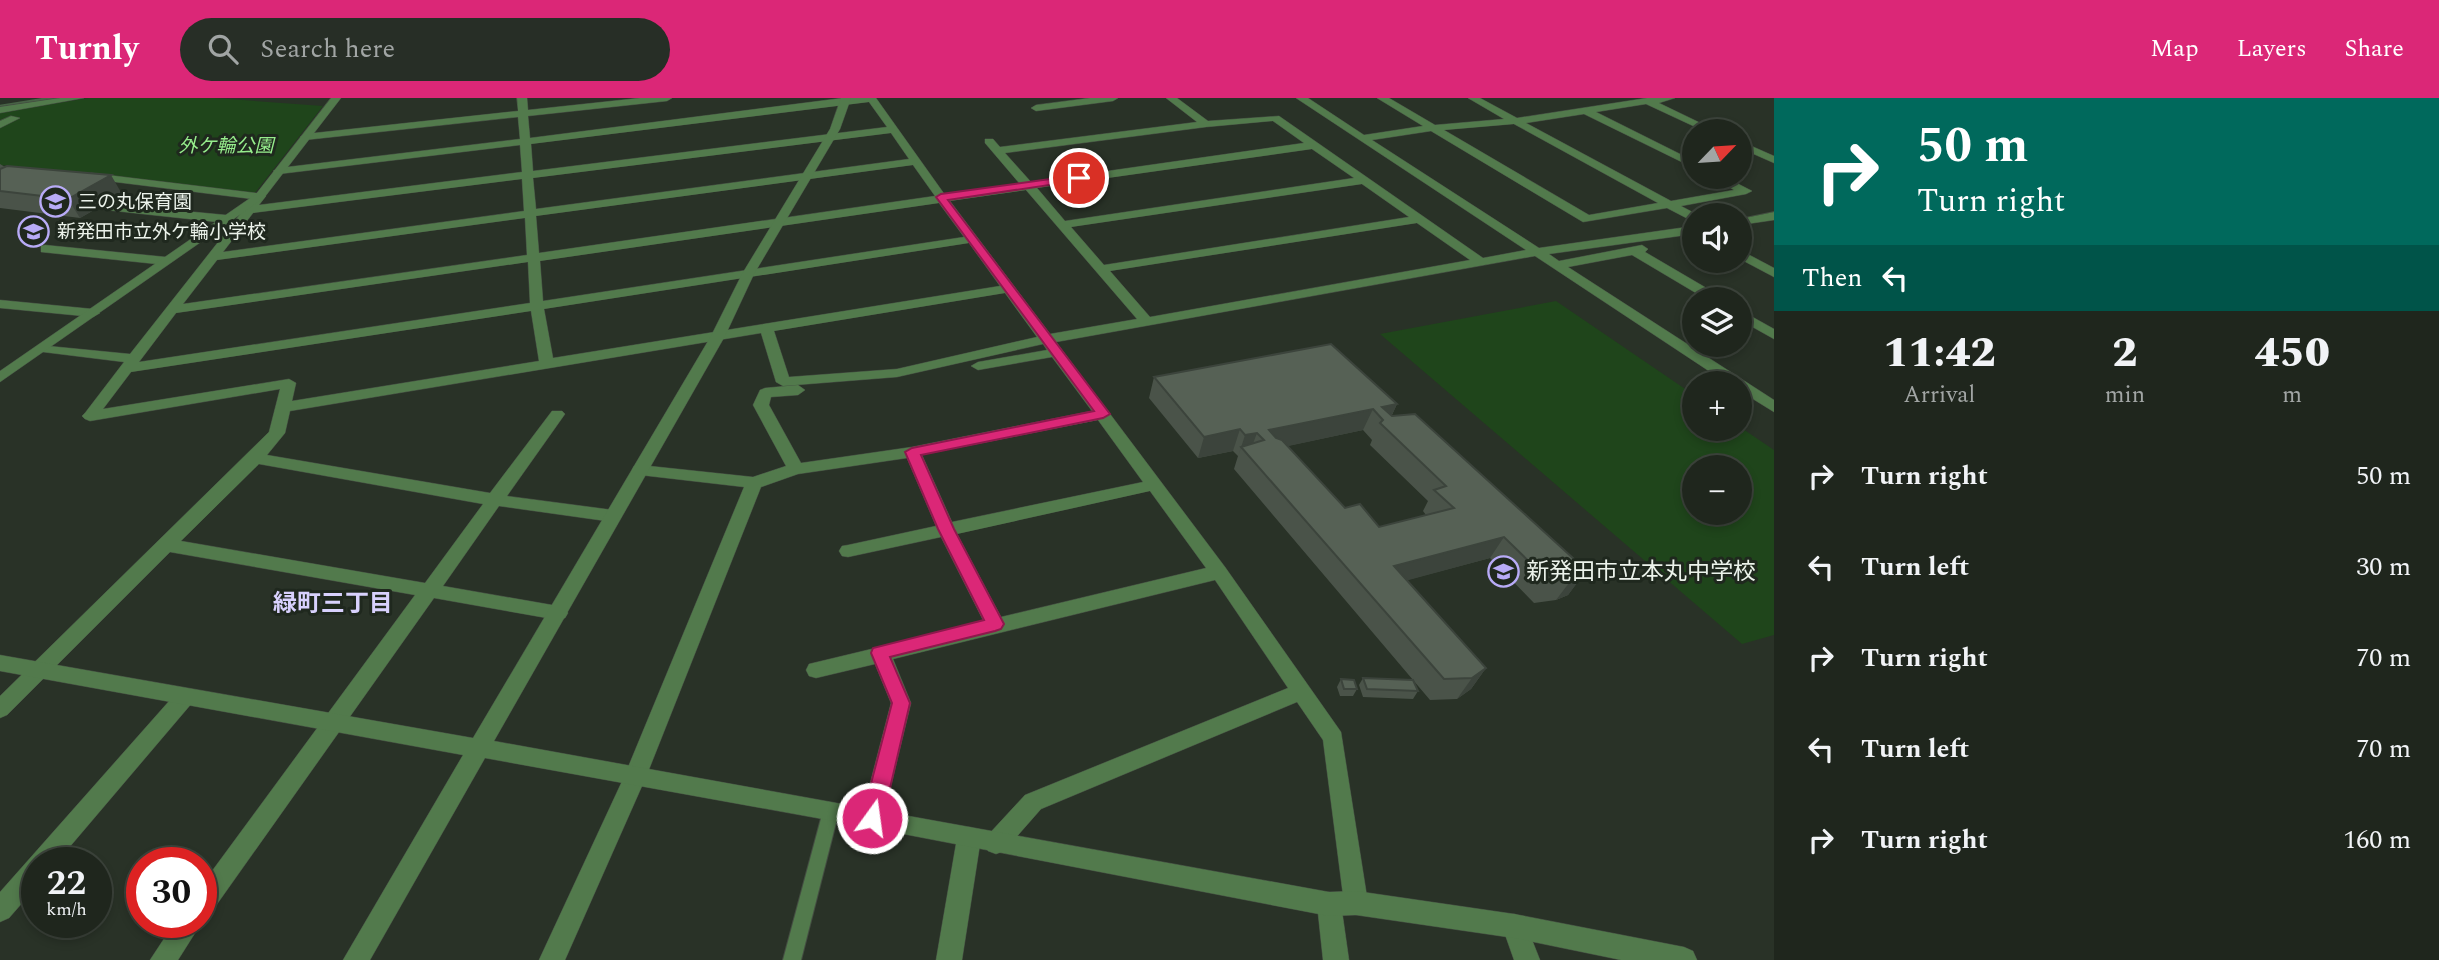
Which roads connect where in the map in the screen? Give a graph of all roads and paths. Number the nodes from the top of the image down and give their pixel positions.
1 (79, 98) edge
2 (336, 98) edge
3 (522, 98) edge
4 (667, 98) edge
5 (1113, 98) edge
6 (1171, 98) edge
7 (1301, 98) edge
8 (1382, 98) edge
9 (1473, 98) edge
10 (1670, 98) edge
11 (876, 99) edge
12 (59, 100) edge
13 (846, 100) edge
14 (1644, 100) edge
15 (1036, 107) dead end
16 (0, 110) edge
17 (1586, 111) junction
18 (524, 114) junction
19 (15, 118) dead end
20 (1686, 119) edge
21 (1516, 121) junction
22 (1206, 124) junction
23 (0, 125) edge
24 (1433, 128) junction
25 (895, 129) junction
26 (306, 137) junction
27 (829, 138) junction
28 (1363, 138) junction
29 (526, 141) junction
30 (1314, 145) junction
31 (1752, 150) edge
32 (1682, 159) edge
33 (1774, 160) edge
34 (916, 161) junction
35 (279, 171) junction
36 (528, 175) junction
37 (80, 176) edge
38 (804, 177) junction
39 (1364, 180) junction
40 (1027, 186) junction
41 (1742, 189) edge
42 (260, 196) junction
43 (941, 197) junction
44 (1671, 205) junction
45 (110, 208) dead end
46 (248, 210) junction
47 (1682, 211) edge
48 (531, 214) junction
49 (1774, 216) edge
50 (226, 219) junction
51 (1419, 219) junction
52 (1752, 220) edge
53 (780, 221) junction
54 (1061, 225) junction
55 (1774, 225) edge
56 (1752, 229) edge
57 (1682, 232) edge
58 (973, 239) junction
59 (1682, 241) edge
60 (45, 249) dead end
61 (1633, 250) junction
62 (1538, 253) junction
63 (212, 257) junction
64 (534, 257) junction
65 (166, 261) junction
66 (1752, 261) edge
67 (1481, 262) junction
68 (1558, 265) junction
69 (1100, 269) junction
70 (1774, 273) edge
71 (748, 274) junction
72 (1695, 287) edge
73 (1009, 288) junction
74 (0, 304) edge
75 (537, 306) junction
76 (171, 310) junction
77 (93, 313) junction
78 (1146, 321) junction
79 (1752, 321) edge
80 (766, 328) junction
81 (1774, 335) edge
82 (718, 336) junction
83 (1046, 339) junction
84 (43, 348) junction
85 (1057, 352) junction
86 (128, 364) junction
87 (547, 364) junction
88 (1718, 371) edge
89 (0, 378) edge
90 (1752, 393) edge
91 (285, 407) junction
92 (1774, 407) edge
93 (557, 414) dead end
94 (1103, 414) junction
95 (912, 452) junction
96 (255, 458) junction
97 (796, 469) junction
98 (640, 470) junction
99 (754, 483) junction
100 (1153, 485) junction
101 (495, 500) junction
102 (613, 516) junction
103 (946, 529) junction
104 (167, 545) junction
105 (848, 551) dead end
106 (1219, 572) junction
107 (430, 589) junction
108 (558, 612) junction
109 (995, 624) junction
110 (880, 653) junction
111 (0, 663) edge
112 (816, 670) dead end
113 (39, 671) junction
114 (1303, 691) junction
115 (185, 697) junction
116 (0, 709) edge
117 (333, 723) junction
118 (479, 749) junction
119 (635, 777) junction
120 (831, 811) junction
121 (872, 818) junction
122 (969, 838) junction
123 (996, 843) junction
124 (55, 847) edge
125 (217, 884) edge
126 (21, 886) edge
127 (1356, 903) junction
128 (1329, 904) junction
129 (0, 910) edge
130 (1514, 926) junction
131 (179, 938) edge
132 (796, 942) joint
133 (163, 960) edge
134 (356, 960) edge
135 (552, 960) edge
136 (792, 960) edge
137 (949, 960) edge
138 (1336, 960) edge
139 (1527, 960) edge
140 (1684, 960) edge

1 - 12 street
2 - 26 street
3 - 18 street
4 - 18 street
5 - 15 street
6 - 22 street
7 - 28 street
8 - 24 street
9 - 21 street
10 - 14 street
11 - 13 street
11 - 25 street
12 - 16 street
13 - 27 street
13 - 29 street
14 - 17 street
14 - 20 street
17 - 21 street
17 - 32 street
18 - 26 street
18 - 29 street
19 - 23 street
21 - 24 street
21 - 44 street
22 - 30 street
22 - 40 street
24 - 28 street
24 - 44 street
25 - 27 street
25 - 34 street
26 - 35 street
27 - 36 street
27 - 38 street
28 - 62 street
29 - 35 street
29 - 36 street
30 - 39 street
30 - 40 street
31 - 33 street
34 - 38 street
34 - 43 street
35 - 42 street
36 - 46 street
36 - 48 street
37 - 42 street
38 - 48 street
38 - 53 street
39 - 51 street
39 - 54 street
40 - 43 street
40 - 54 street
41 - 44 street
42 - 46 street
42 - 50 street
43 - 53 street
43 - 58 street
44 - 47 street
45 - 50 street
46 - 63 street
48 - 63 street
48 - 64 street
49 - 52 street
50 - 65 street
51 - 67 street
51 - 69 street
53 - 64 street
53 - 71 street
54 - 69 street
55 - 56 street
57 - 62 street
58 - 71 street
58 - 73 street
59 - 61 street
60 - 65 street
61 - 68 street
61 - 72 street
62 - 67 street
62 - 68 street
63 - 76 street
64 - 75 street
64 - 76 street
65 - 77 street
66 - 70 street
67 - 78 street
68 - 88 street
69 - 78 street
71 - 75 street
71 - 82 street
73 - 80 street
73 - 83 street
74 - 77 street
75 - 86 street
75 - 87 street
76 - 86 street
77 - 84 street
78 - 83 street
79 - 81 street
80 - 82 street
80 - 83 street
82 - 87 street
82 - 98 street
83 - 85 street
84 - 86 street
84 - 89 street
85 - 94 street
85 - 97 street
86 - 91 street
87 - 91 street
90 - 92 street
91 - 96 street
93 - 101 street
94 - 95 street
94 - 100 street
95 - 97 street
95 - 103 street
96 - 101 street
96 - 104 street
97 - 99 street
98 - 99 street
98 - 102 street
99 - 119 street
100 - 103 street
100 - 106 street
101 - 102 street
101 - 107 street
102 - 108 street
103 - 105 street
103 - 109 street
104 - 107 street
104 - 113 street
106 - 109 street
106 - 114 street
107 - 108 street
107 - 117 street
108 - 118 street
109 - 110 street
110 - 112 street
110 - 121 street
111 - 113 street
113 - 115 street
113 - 116 street
114 - 123 street
114 - 127 street
115 - 117 street
115 - 124 street
117 - 118 street
117 - 125 street
118 - 119 street
118 - 134 street
119 - 120 street
119 - 135 street
120 - 121 street
120 - 132 lane
121 - 122 street
122 - 123 street
122 - 137 street
123 - 128 street
126 - 129 street
127 - 128 street
127 - 130 street
128 - 138 street
130 - 139 street
130 - 140 street
131 - 133 street
132 - 136 lane

